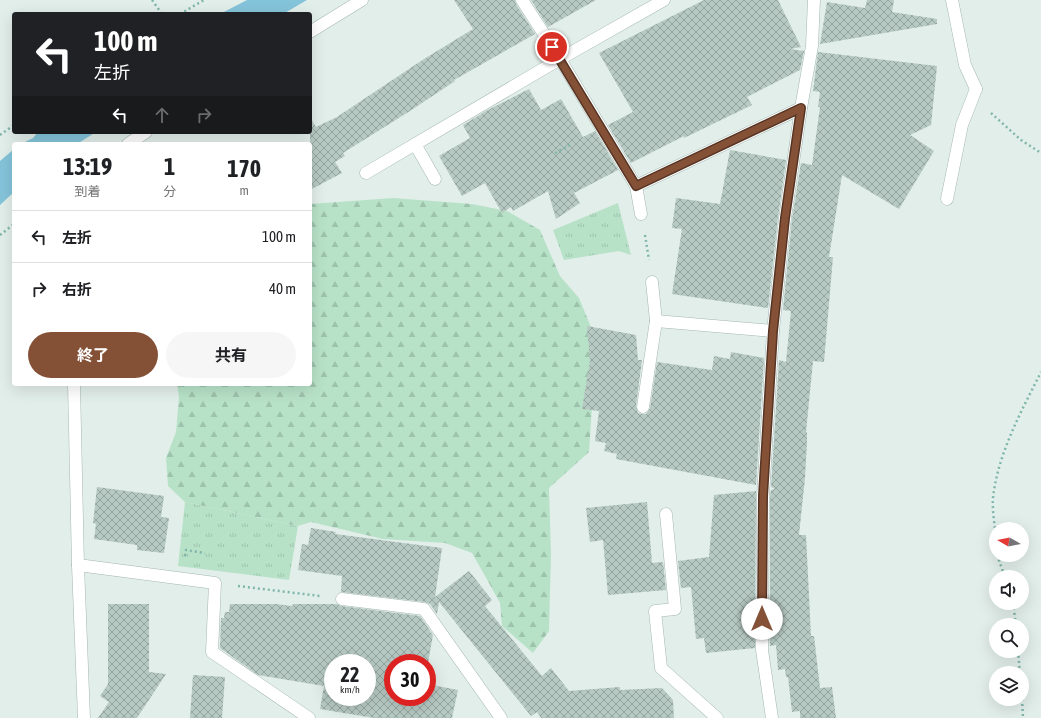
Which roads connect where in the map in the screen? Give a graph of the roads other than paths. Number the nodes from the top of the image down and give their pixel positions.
1 (362, 0) edge
2 (522, 0) edge
3 (814, 0) edge
4 (952, 0) edge
5 (656, 2) edge
6 (312, 31) edge
7 (560, 59) junction
8 (801, 108) junction
9 (143, 134) edge
10 (131, 142) edge
11 (415, 144) junction
12 (366, 173) dead end
13 (435, 178) dead end
14 (636, 186) junction
15 (947, 199) dead end
16 (641, 214) road end
17 (652, 282) road end
18 (656, 322) junction
19 (773, 331) junction
20 (74, 386) edge
21 (643, 407) dead end
22 (666, 514) dead end
23 (78, 565) junction
24 (342, 599) road end
25 (84, 718) edge
26 (310, 718) edge
27 (501, 718) edge
28 (717, 718) edge
29 (772, 718) edge

1 - 6 street
2 - 7 street
3 - 8 street
4 - 15 street
5 - 7 street
7 - 11 street
7 - 14 street
8 - 14 street
8 - 19 street
9 - 10 street
11 - 12 street
11 - 13 street
14 - 16 street
17 - 18 street
18 - 19 street
18 - 21 street
19 - 29 street
20 - 23 street
22 - 28 street
23 - 25 street
23 - 26 street
24 - 27 street

